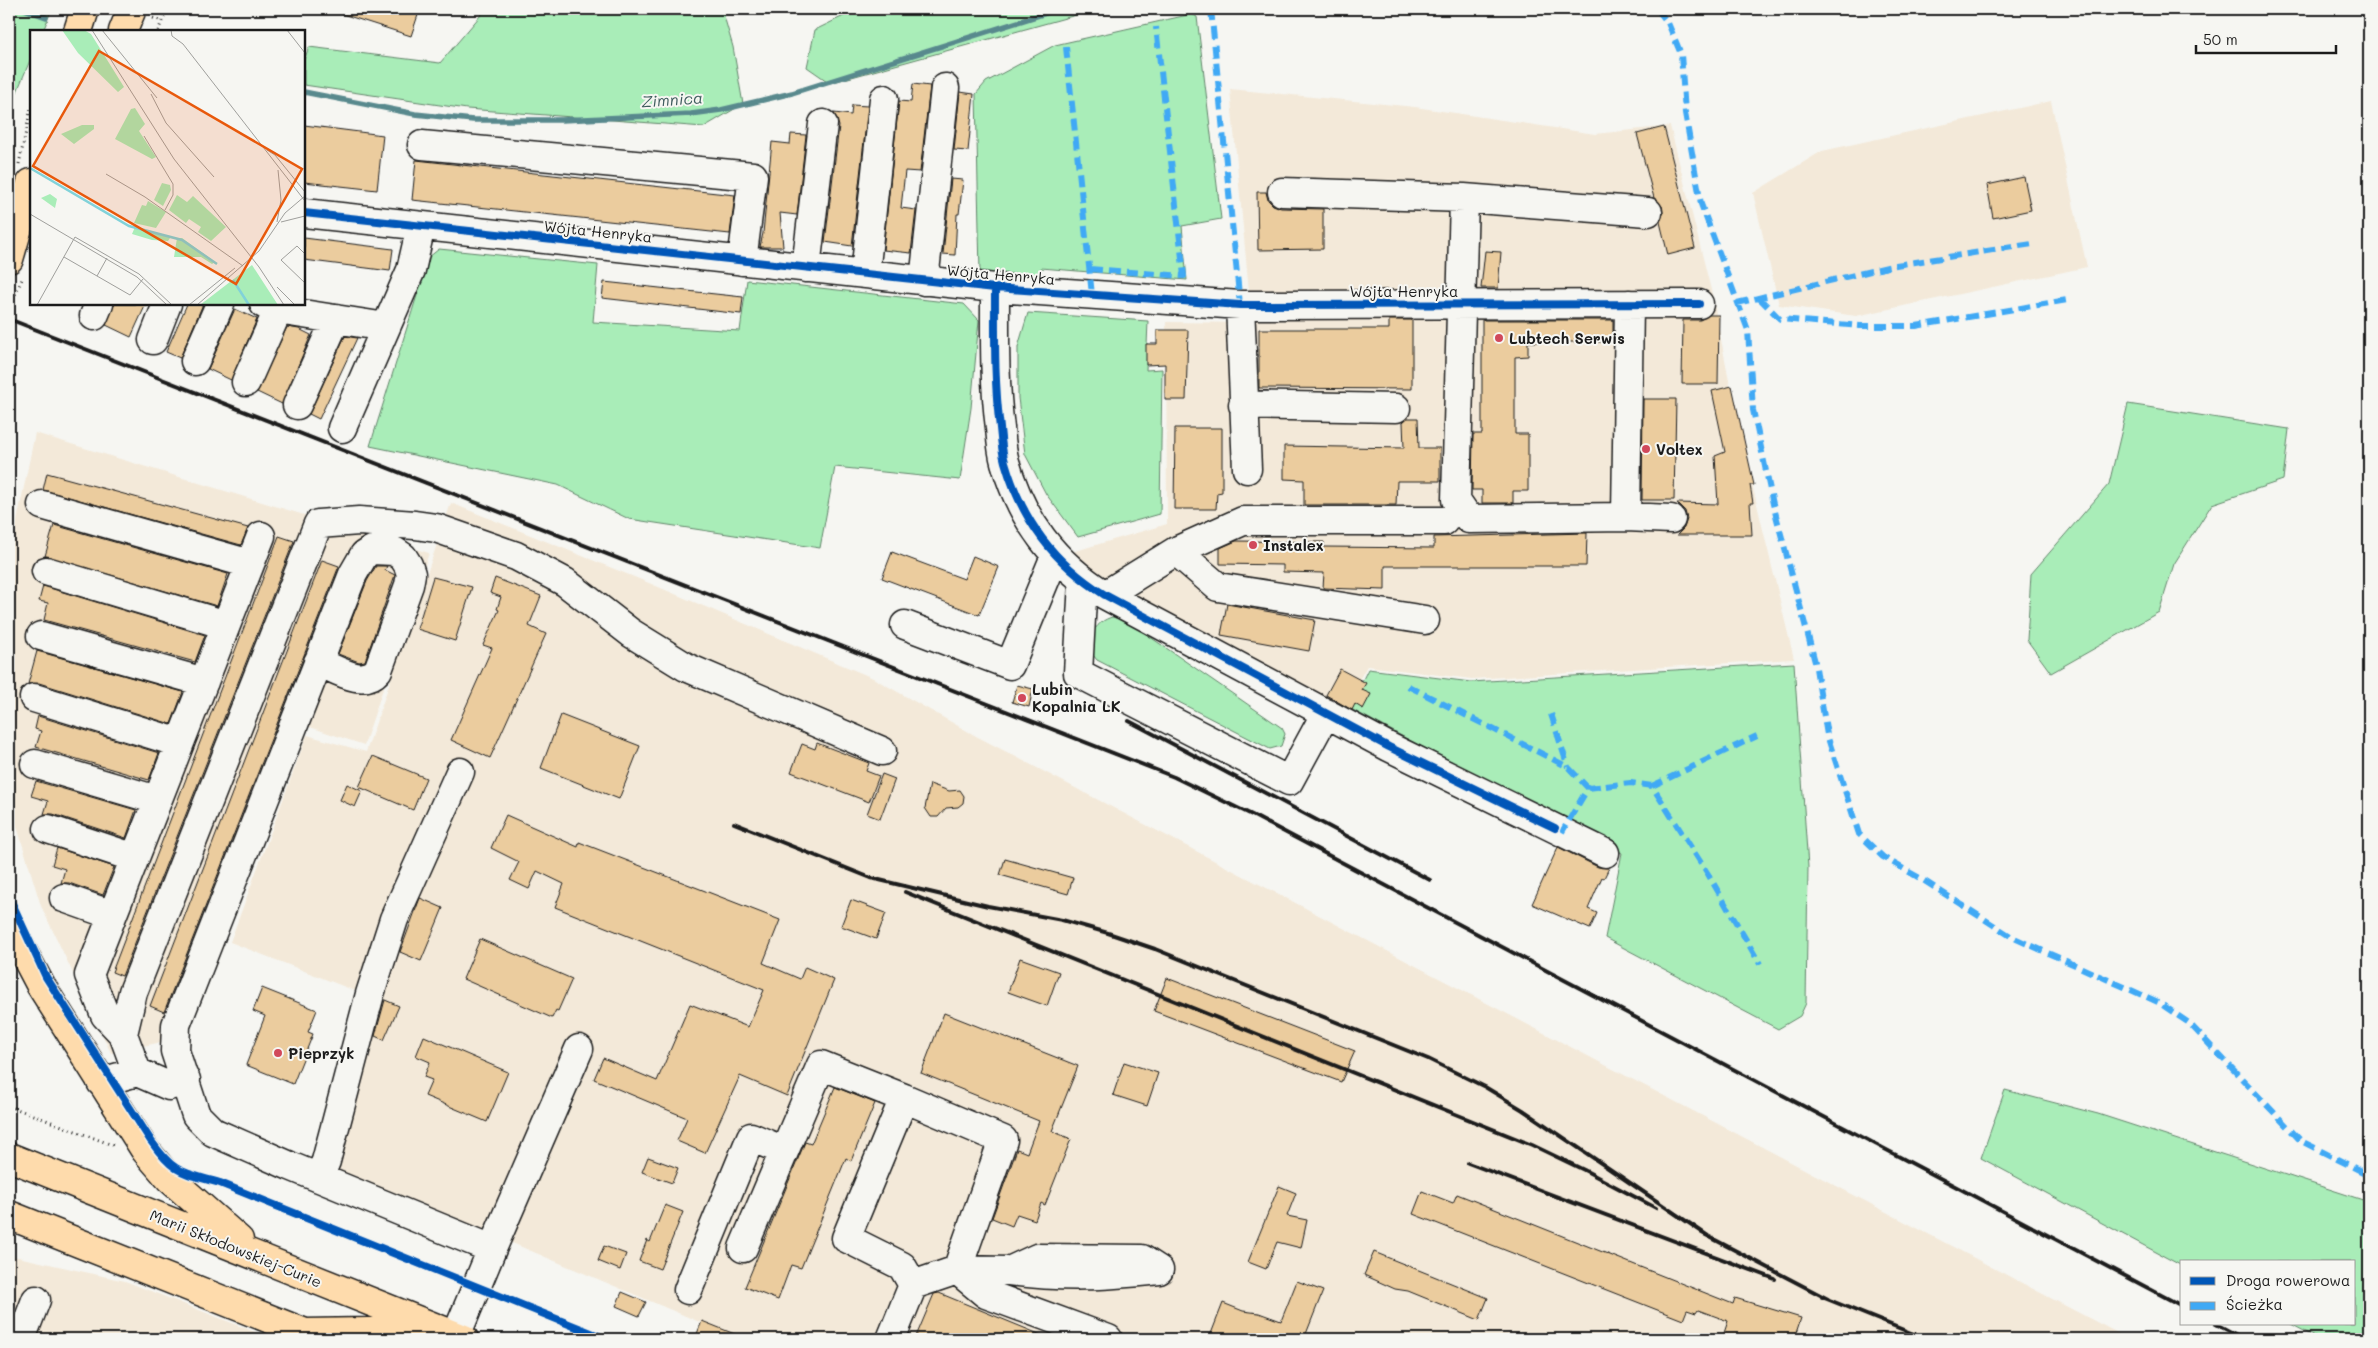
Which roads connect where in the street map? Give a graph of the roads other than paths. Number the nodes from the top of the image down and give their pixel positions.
1 (85, 9) edge
2 (132, 9) edge
3 (78, 30) edge
4 (123, 30) edge
5 (945, 88) dead end
6 (884, 99) dead end
7 (823, 124) dead end
8 (422, 145) dead end
9 (27, 185) edge
10 (1282, 192) dead end
11 (1464, 198) junction
12 (1648, 212) dead end
13 (305, 213) edge
14 (421, 226) junction
15 (30, 236) edge
16 (742, 261) junction
17 (806, 268) junction
18 (14, 271) edge
19 (865, 274) junction
20 (924, 281) junction
21 (995, 288) junction
22 (1629, 304) junction
23 (1699, 304) dead end
24 (167, 305) edge
25 (220, 305) edge
26 (1240, 305) junction
27 (1461, 305) junction
28 (271, 306) edge
29 (336, 319) junction
30 (386, 327) junction
31 (153, 340) dead end
32 (195, 361) dead end
33 (246, 382) dead end
34 (297, 405) dead end
35 (1243, 405) junction
36 (1396, 408) dead end
37 (342, 428) dead end
38 (1246, 469) dead end
39 (42, 505) dead end
40 (1626, 518) junction
41 (1671, 519) dead end
42 (1444, 521) dead end
43 (261, 536) dead end
44 (1176, 551) junction
45 (1055, 556) junction
46 (250, 564) junction
47 (46, 571) dead end
48 (1094, 588) junction
49 (1425, 620) dead end
50 (226, 625) junction
51 (905, 625) dead end
52 (41, 636) dead end
53 (318, 662) junction
54 (204, 682) junction
55 (34, 698) dead end
56 (1326, 713) junction
57 (180, 743) junction
58 (882, 751) dead end
59 (35, 764) dead end
60 (460, 772) dead end
61 (158, 800) junction
62 (48, 829) dead end
63 (1604, 853) dead end
64 (135, 858) junction
65 (64, 898) dead end
66 (112, 915) junction
67 (9, 925) edge
68 (123, 1034) junction
69 (578, 1049) dead end
70 (137, 1072) junction
71 (186, 1080) junction
72 (101, 1082) junction
73 (904, 1098) junction
74 (784, 1151) junction
75 (9, 1157) edge
76 (319, 1178) junction
77 (9, 1215) edge
78 (9, 1234) edge
79 (66, 1238) junction
80 (492, 1248) junction
81 (743, 1248) dead end
82 (262, 1258) junction
83 (957, 1270) junction
84 (1009, 1271) dead end
85 (913, 1285) junction
86 (688, 1290) dead end
87 (36, 1300) dead end
88 (454, 1335) edge
89 (21, 1339) edge
90 (891, 1339) edge
91 (1108, 1339) edge

1 - 3 main road
2 - 4 main road
5 - 20 street
6 - 19 street
7 - 17 street
8 - 16 street
9 - 18 main road
10 - 11 street
11 - 12 street
11 - 27 street
13 - 14 street, Wójta Henryka
14 - 16 street, Wójta Henryka
14 - 30 street
15 - 18 main road
16 - 17 street, Wójta Henryka
17 - 19 street, Wójta Henryka
19 - 20 street, Wójta Henryka
20 - 21 street, Wójta Henryka
21 - 26 street, Wójta Henryka
21 - 45 street
22 - 23 street, Wójta Henryka
22 - 27 street, Wójta Henryka
22 - 40 street
24 - 31 street
25 - 32 street
26 - 27 street, Wójta Henryka
26 - 35 street
27 - 40 street
28 - 29 street
28 - 33 street
29 - 30 street
29 - 34 street
30 - 37 street
35 - 36 street
35 - 38 street
39 - 46 street
40 - 41 street
42 - 44 street
43 - 46 street
44 - 48 street
44 - 49 street
45 - 48 street
45 - 51 street
46 - 50 street
47 - 50 street
48 - 56 street
48 - 56 street
50 - 54 street
52 - 54 street
53 - 53 street
53 - 71 street
54 - 57 street
55 - 57 street
56 - 63 street
57 - 61 street
58 - 68 street
59 - 61 street
60 - 76 street
61 - 64 street
62 - 64 street
64 - 66 street
65 - 66 street
66 - 68 street
67 - 72 main road
68 - 70 street
69 - 80 street
70 - 71 street
70 - 72 street
71 - 76 street
72 - 82 main road
73 - 74 street
73 - 83 street
73 - 85 street
74 - 81 street
74 - 86 street
75 - 82 main road, Marii Skłodowskiej-Curie
76 - 80 street
77 - 79 main road
78 - 79 main road
79 - 88 main road
80 - 88 street
82 - 88 main road, Marii Skłodowskiej-Curie
83 - 84 street
83 - 85 street
83 - 91 street
85 - 90 street
87 - 89 street

